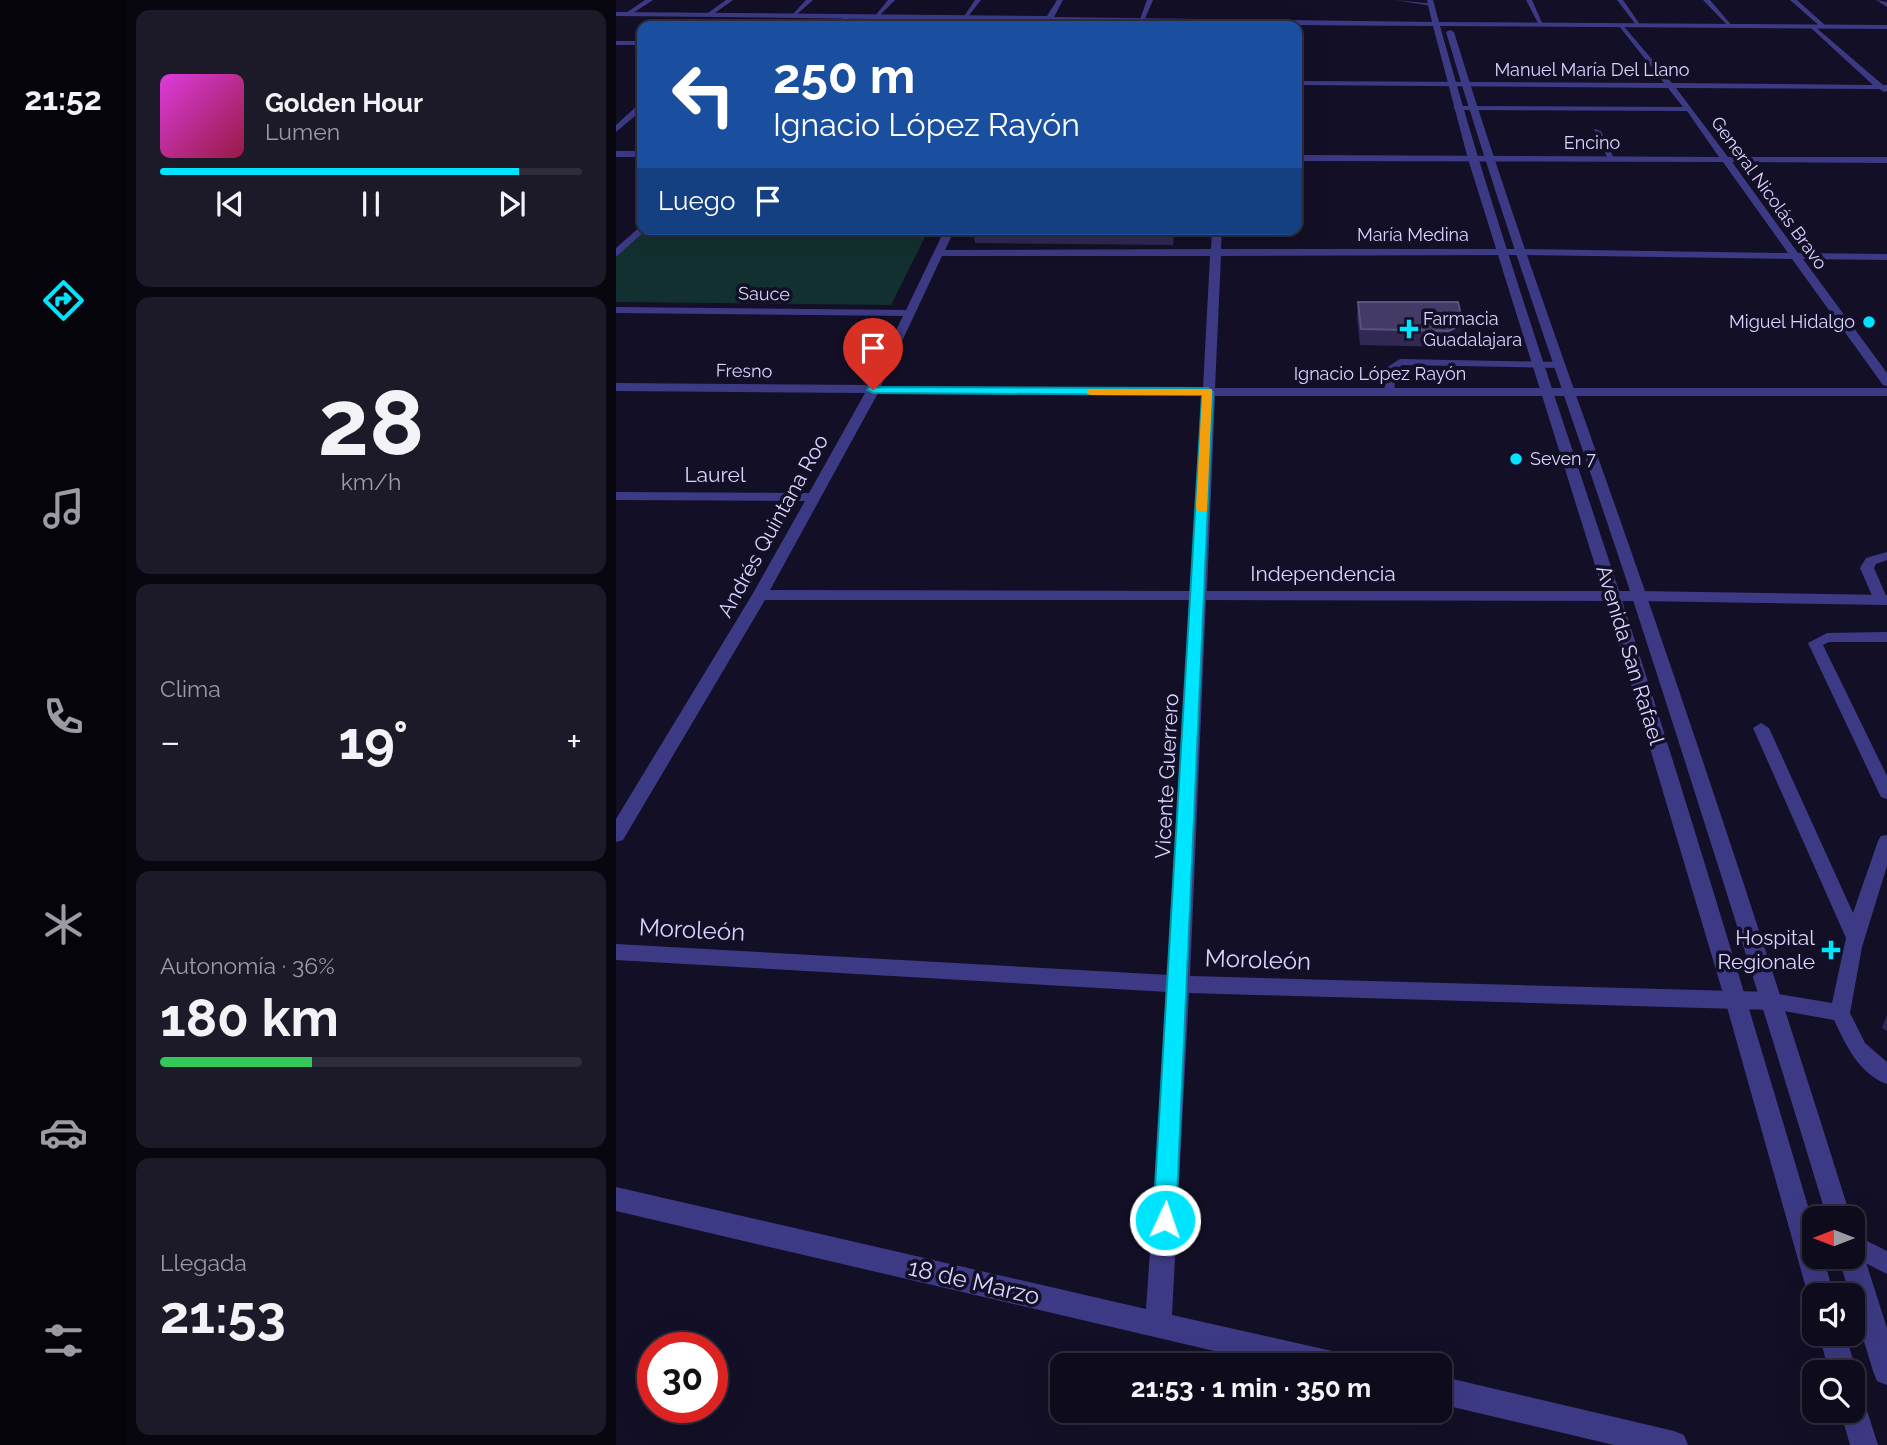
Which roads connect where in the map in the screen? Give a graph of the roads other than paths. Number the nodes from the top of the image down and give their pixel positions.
1 (650, 0) edge
2 (730, 0) edge
3 (810, 0) edge
4 (892, 0) edge
5 (978, 0) edge
6 (1060, 0) edge
7 (1150, 0) edge
8 (1398, 0) edge
9 (1529, 0) edge
10 (1620, 0) edge
11 (1706, 0) edge
12 (1793, 0) edge
13 (1879, 0) edge
14 (1431, 2) edge
15 (1887, 5) edge
16 (616, 14) edge
17 (628, 14) junction
18 (710, 14) junction
19 (793, 15) junction
20 (849, 15) junction
21 (877, 15) junction
22 (947, 16) junction
23 (965, 17) junction
24 (843, 21) edge
25 (944, 21) edge
26 (1031, 21) edge
27 (1048, 21) edge
28 (1141, 21) edge
29 (1440, 21) junction
30 (1302, 24) edge
31 (1541, 24) junction
32 (1621, 25) junction
33 (1639, 26) junction
34 (1731, 26) junction
35 (1813, 27) junction
36 (1824, 27) junction
37 (1887, 27) edge
38 (616, 43) edge
39 (637, 43) edge
40 (1302, 83) edge
41 (1458, 85) junction
42 (1671, 86) junction
43 (1885, 89) edge
44 (1465, 108) junction
45 (1689, 109) junction
46 (637, 110) edge
47 (616, 129) edge
48 (1597, 131) dead end
49 (616, 154) edge
50 (637, 154) edge
51 (1302, 158) edge
52 (1480, 159) junction
53 (1612, 159) junction
54 (1727, 160) junction
55 (1887, 160) edge
56 (637, 233) edge
57 (947, 235) edge
58 (1216, 235) edge
59 (1511, 252) junction
60 (939, 253) junction
61 (1215, 253) junction
62 (616, 254) edge
63 (1795, 257) junction
64 (1887, 257) edge
65 (616, 310) edge
66 (911, 313) junction
67 (1538, 364) junction
68 (1559, 365) junction
69 (1887, 382) edge
70 (616, 387) edge
71 (873, 390) junction
72 (1208, 392) junction
73 (1388, 392) junction
74 (1546, 392) junction
75 (1569, 392) junction
76 (1887, 392) edge
77 (616, 496) edge
78 (814, 496) junction
79 (1887, 556) edge
80 (760, 595) junction
81 (1198, 595) junction
82 (1639, 596) junction
83 (1613, 597) junction
84 (1884, 600) edge
85 (1887, 638) edge
86 (1760, 727) dead end
87 (1887, 793) edge
88 (616, 835) edge
89 (1887, 841) edge
90 (1854, 935) junction
91 (616, 952) edge
92 (1179, 984) junction
93 (1736, 1000) junction
94 (1772, 1001) junction
95 (1840, 1013) junction
96 (1887, 1075) edge
97 (616, 1199) edge
98 (1835, 1206) edge
99 (1866, 1252) edge
100 (1887, 1263) edge
101 (1855, 1269) edge
102 (1818, 1283) edge
103 (1158, 1324) junction
104 (1281, 1353) edge
105 (1887, 1371) edge
106 (1452, 1393) edge
107 (1857, 1423) edge
108 (1674, 1445) edge
109 (1864, 1445) edge

1 - 17 street
2 - 18 street
3 - 19 street
4 - 21 street
5 - 23 street
6 - 27 street
7 - 28 street
8 - 14 lane
9 - 31 street
10 - 33 street
11 - 34 street
12 - 36 street
13 - 15 street
14 - 29 street, Avenida San Rafael
16 - 17 street
17 - 18 street
18 - 19 street
19 - 20 street
20 - 21 street
20 - 24 street
21 - 22 street
22 - 23 street
22 - 25 street
23 - 26 street
29 - 30 street
29 - 31 street
29 - 41 street, Avenida San Rafael
31 - 32 street
32 - 33 street
32 - 42 street, General Nicolás Bravo
33 - 34 street
34 - 35 street
35 - 36 street
35 - 43 street
36 - 37 street
38 - 39 street
40 - 41 street, Manuel María Del Llano
41 - 42 street, Manuel María Del Llano
41 - 44 street, Avenida San Rafael
42 - 43 street, Manuel María Del Llano
42 - 45 street, General Nicolás Bravo
44 - 45 street
44 - 52 street, Avenida San Rafael
45 - 54 street, General Nicolás Bravo
46 - 47 street
48 - 53 lane
49 - 50 street
51 - 52 street, Encino
52 - 53 street, Encino
52 - 59 street, Avenida San Rafael
53 - 54 street, Encino
54 - 55 street, Encino
54 - 63 street, General Nicolás Bravo
56 - 62 street
57 - 60 street, Andrés Quintana Roo
58 - 61 street, Vicente Guerrero
59 - 61 street, María Medina
59 - 63 street, María Medina
59 - 67 street, Avenida San Rafael
59 - 68 street, Avenida San Rafael
60 - 61 street, María Medina
60 - 66 street, Andrés Quintana Roo
61 - 72 street, Vicente Guerrero
63 - 64 street, María Medina
63 - 69 street, General Nicolás Bravo
65 - 66 street, Sauce
66 - 71 street, Andrés Quintana Roo
67 - 68 lane
67 - 73 lane
67 - 74 street, Avenida San Rafael
68 - 75 street, Avenida San Rafael
70 - 71 street, Fresno
71 - 72 street, Ignacio López Rayón
71 - 78 street, Andrés Quintana Roo
72 - 73 street, Ignacio López Rayón
72 - 81 street, Vicente Guerrero
73 - 74 street, Ignacio López Rayón
74 - 75 street, Ignacio López Rayón
74 - 83 street, Avenida San Rafael
75 - 76 street, Ignacio López Rayón
75 - 82 street, Avenida San Rafael
77 - 78 street, Laurel
78 - 80 street, Andrés Quintana Roo
79 - 84 lane
80 - 81 street, Independencia
80 - 88 street, Andrés Quintana Roo
81 - 83 street, Independencia
81 - 92 street, Vicente Guerrero
82 - 83 street, Independencia
82 - 84 street, Independencia
82 - 94 street, Avenida San Rafael
83 - 93 street, Avenida San Rafael
85 - 87 lane
86 - 90 lane
89 - 90 lane
90 - 95 lane
91 - 92 street, Moroleón
92 - 93 street, Moroleón
92 - 103 street, Vicente Guerrero
93 - 94 street, Moroleón
93 - 102 street, Avenida San Rafael
94 - 95 lane
94 - 98 street, Avenida San Rafael
95 - 96 lane
97 - 103 street, 18 de Marzo
99 - 100 lane
101 - 105 street
103 - 104 street, 18 de Marzo
106 - 108 street
107 - 109 street

